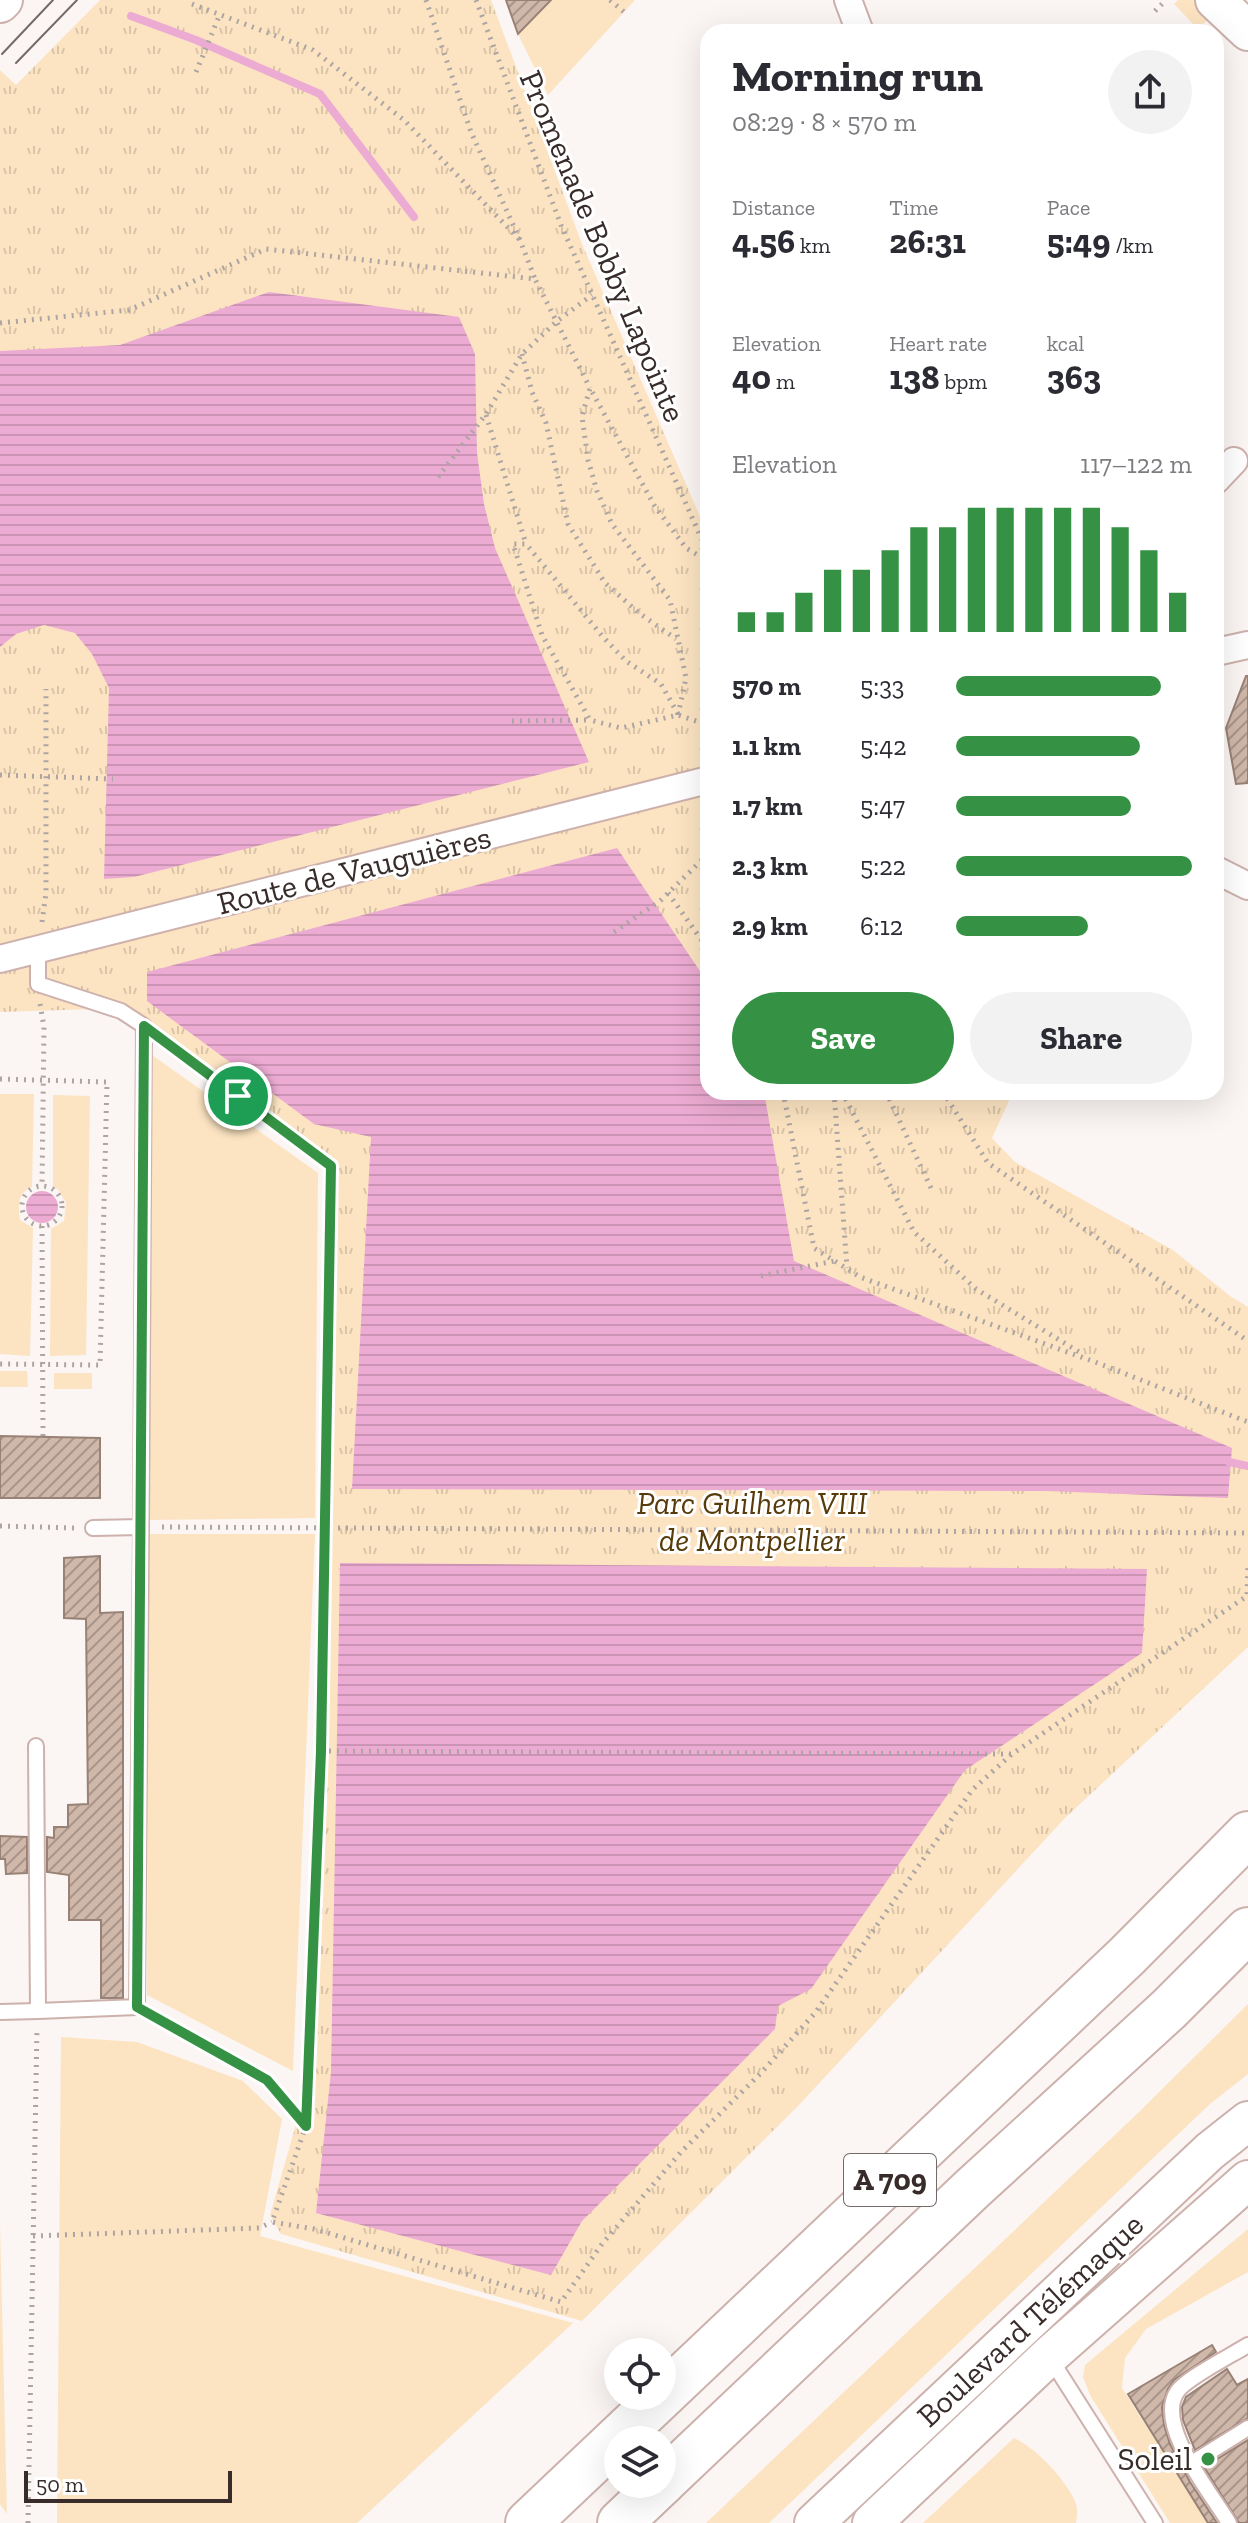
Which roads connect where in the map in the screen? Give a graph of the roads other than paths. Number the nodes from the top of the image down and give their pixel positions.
1 (848, 0) edge
2 (1215, 0) edge
3 (857, 24) edge
4 (1248, 31) edge
5 (1248, 645) edge
6 (1224, 650) edge
7 (700, 782) edge
8 (1224, 874) edge
9 (1248, 886) edge
10 (38, 950) junction
11 (0, 959) edge
12 (141, 1527) junction
13 (93, 1528) road end
14 (36, 1746) dead end
15 (1248, 1834) edge
16 (1248, 1930) edge
17 (38, 2011) junction
18 (0, 2012) edge
19 (1248, 2121) edge
20 (1248, 2180) edge
21 (1248, 2345) edge
22 (1049, 2356) junction
23 (1248, 2428) edge
24 (1192, 2463) junction
25 (676, 2471) edge
26 (647, 2498) edge
27 (528, 2523) edge
28 (620, 2523) edge
29 (814, 2523) edge
30 (872, 2523) edge
31 (1155, 2523) edge
32 (1229, 2523) edge

1 - 3 street
2 - 4 main road
5 - 6 street
7 - 10 street, Route de Vauguières
8 - 9 street
10 - 11 street, Route de Vauguières
10 - 12 lane
12 - 13 lane
12 - 17 lane
14 - 17 lane
15 - 27 highway, A 709
16 - 25 highway, A 709
17 - 18 lane
19 - 29 main road, Boulevard Télémaque
20 - 22 main road, Boulevard Télémaque
21 - 24 lane
22 - 30 main road, Boulevard Télémaque
22 - 31 lane
23 - 24 lane
24 - 32 lane
26 - 28 highway, A 709

